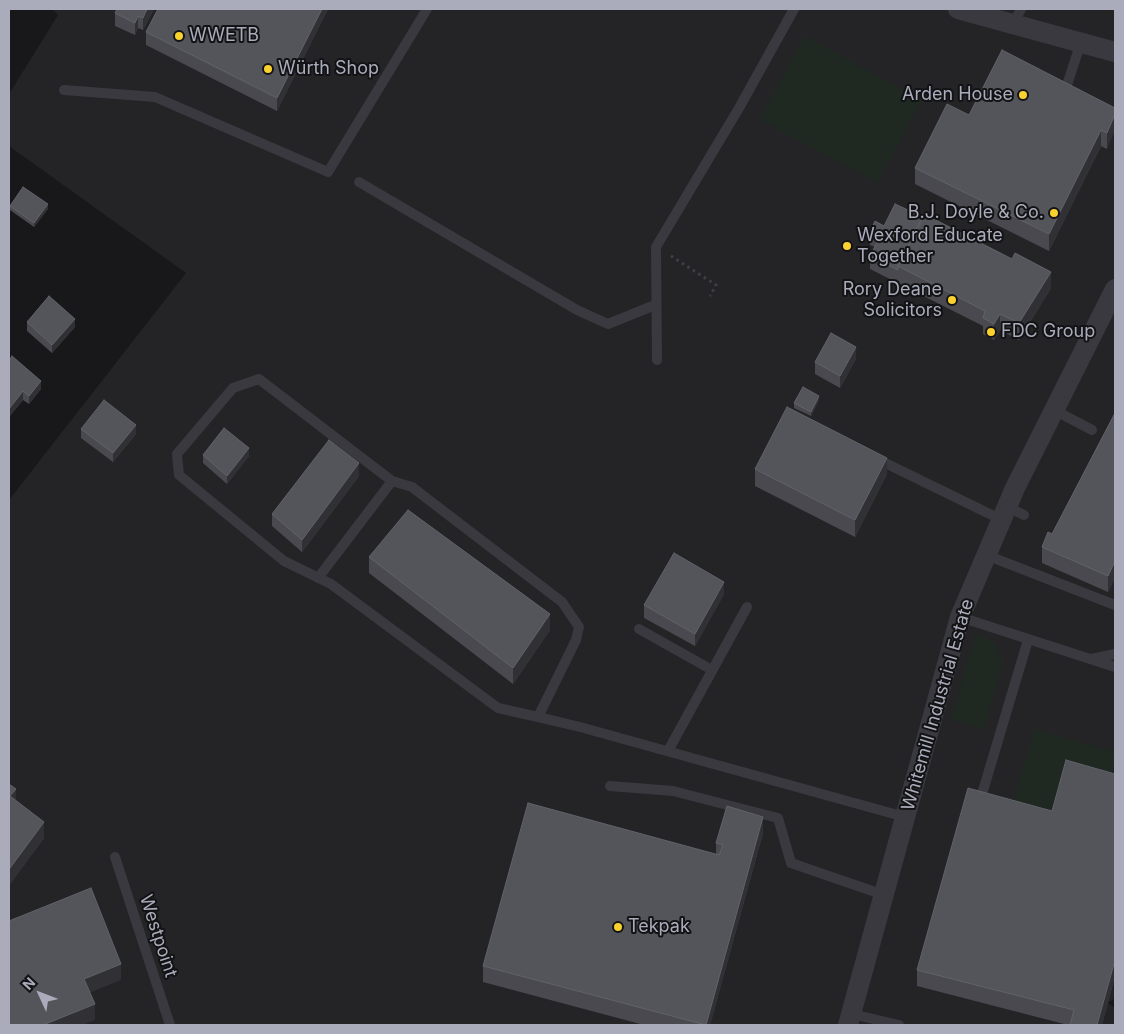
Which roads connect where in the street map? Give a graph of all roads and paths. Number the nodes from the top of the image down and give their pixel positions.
1 (427, 9) edge
2 (794, 9) edge
3 (958, 9) edge
4 (1017, 16) edge
5 (1081, 42) junction
6 (1115, 52) edge
7 (1066, 88) edge
8 (64, 90) dead end
9 (359, 182) dead end
10 (656, 246) junction
11 (710, 296) dead end
12 (1112, 301) edge
13 (655, 305) junction
14 (657, 360) dead end
15 (1054, 410) junction
16 (1092, 430) dead end
17 (864, 452) edge
18 (392, 481) junction
19 (1011, 514) junction
20 (986, 556) junction
21 (318, 578) junction
22 (1115, 605) edge
23 (747, 607) dead end
24 (960, 617) junction
25 (639, 629) dead end
26 (1028, 640) junction
27 (1115, 654) edge
28 (1090, 659) junction
29 (1115, 667) edge
30 (712, 670) junction
31 (538, 717) junction
32 (668, 751) junction
33 (610, 786) dead end
34 (978, 807) edge
35 (905, 817) junction
36 (115, 857) dead end
37 (884, 895) junction
38 (850, 1020) edge
39 (170, 1025) edge
40 (899, 1025) edge

1 - 8 lane
2 - 10 lane
3 - 4 street
4 - 5 street
5 - 6 street
5 - 7 lane
9 - 13 lane
10 - 11 path
10 - 13 lane
12 - 15 street, Whitemill Industrial Estate
13 - 14 lane
15 - 16 lane
15 - 19 street, Whitemill Industrial Estate
17 - 19 lane
18 - 21 lane
18 - 21 lane
18 - 31 lane
19 - 20 street, Whitemill Industrial Estate
20 - 22 lane
20 - 24 street, Whitemill Industrial Estate
21 - 31 lane
23 - 30 lane
24 - 26 lane
24 - 35 street, Whitemill Industrial Estate
25 - 30 lane
26 - 28 lane
26 - 34 lane
27 - 28 lane
28 - 29 lane
30 - 32 lane
31 - 32 lane
32 - 35 lane
33 - 37 lane
35 - 37 street, Whitemill Industrial Estate
36 - 39 lane, Westpoint
37 - 38 street, Whitemill Industrial Estate
38 - 40 lane

